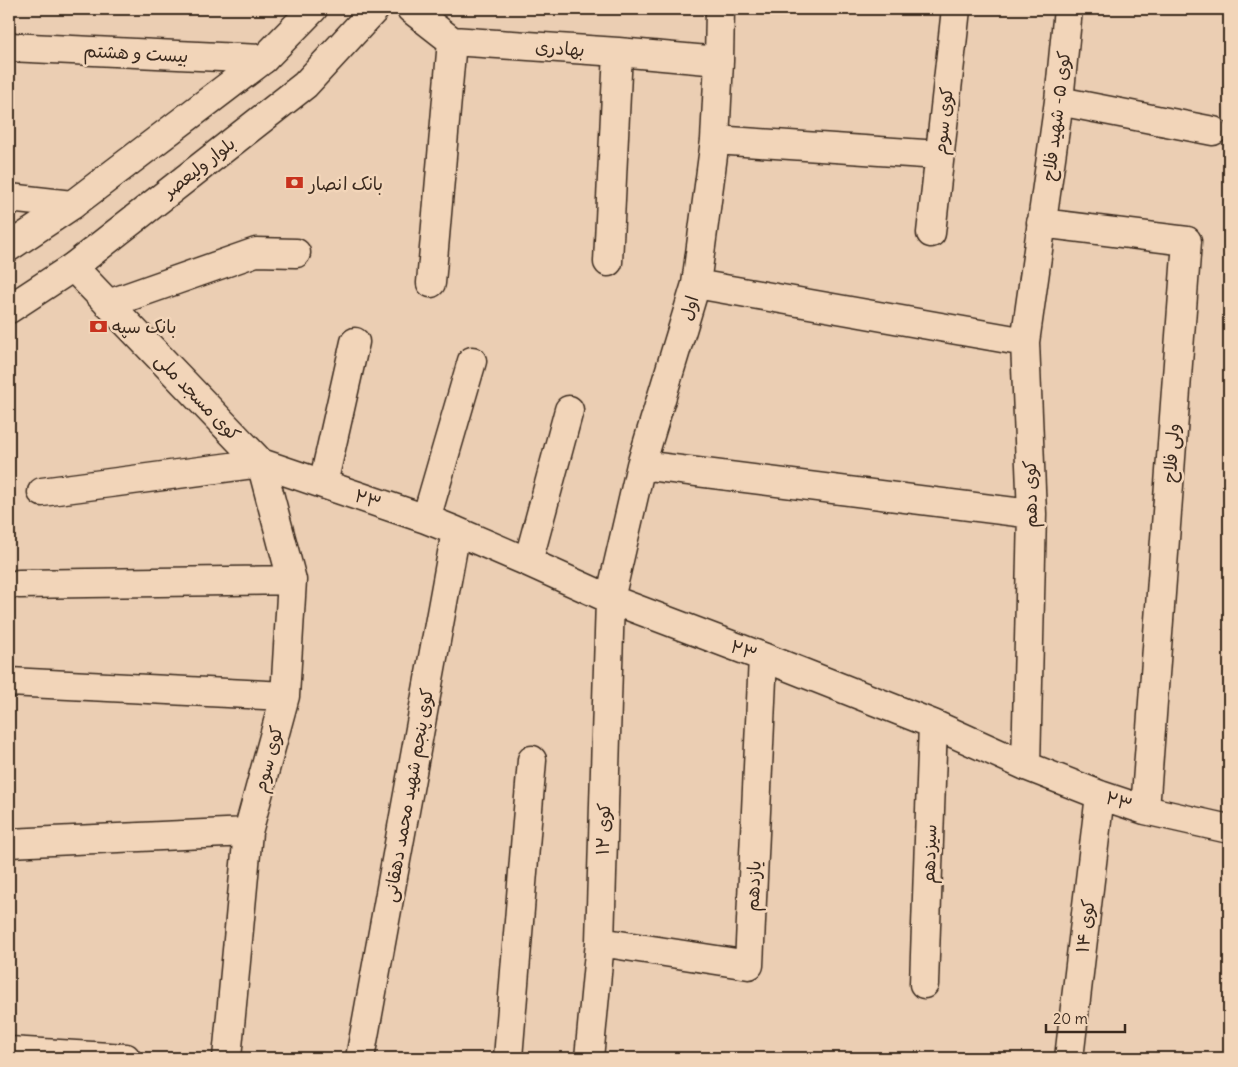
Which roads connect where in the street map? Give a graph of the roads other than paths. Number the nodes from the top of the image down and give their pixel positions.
1 (313, 9) edge
2 (375, 9) edge
3 (411, 9) edge
4 (720, 9) edge
5 (956, 9) edge
6 (1068, 9) edge
7 (452, 41) junction
8 (9, 47) edge
9 (618, 52) junction
10 (264, 59) junction
11 (719, 61) junction
12 (1059, 101) junction
13 (1213, 131) dead end
14 (715, 140) junction
15 (939, 155) junction
16 (9, 198) edge
17 (72, 205) junction
18 (1042, 223) junction
19 (931, 233) dead end
20 (9, 247) edge
21 (296, 253) dead end
22 (608, 262) dead end
23 (72, 267) junction
24 (431, 283) dead end
25 (696, 284) junction
26 (108, 304) junction
27 (9, 309) edge
28 (356, 342) dead end
29 (1025, 342) junction
30 (472, 361) dead end
31 (569, 410) dead end
32 (261, 463) junction
33 (641, 465) junction
34 (323, 484) junction
35 (42, 492) dead end
36 (1032, 514) junction
37 (426, 520) junction
38 (456, 531) junction
39 (528, 562) junction
40 (292, 580) junction
41 (20, 584) dead end
42 (610, 599) junction
43 (763, 657) junction
44 (9, 682) edge
45 (285, 696) junction
46 (933, 724) junction
47 (532, 760) dead end
48 (1026, 766) junction
49 (1100, 795) junction
50 (1145, 810) junction
51 (1229, 829) edge
52 (248, 832) junction
53 (9, 843) edge
54 (600, 942) junction
55 (924, 984) dead end
56 (9, 1051) edge
57 (126, 1058) edge
58 (227, 1058) edge
59 (360, 1058) edge
60 (508, 1058) edge
61 (590, 1058) edge
62 (1069, 1058) edge

1 - 10 street
2 - 23 street, بلوار ولیعصر
3 - 7 street
4 - 11 street, اول
5 - 15 street, کوی سوم
6 - 12 street, کوی ۵- شهید فلاح
7 - 9 street, بهادری
7 - 24 street
8 - 10 street, بیست و هشتم
9 - 11 street, بهادری
9 - 22 street
10 - 17 street
11 - 14 street, اول
12 - 13 street
12 - 18 street, کوی ۵- شهید فلاح
14 - 15 street
14 - 25 street, اول
15 - 19 street, کوی سوم
16 - 17 street
17 - 20 street
18 - 29 street, کوی دهم
18 - 50 street, ولی فلاح
21 - 26 street
23 - 26 street, کوی مسجد ملی
23 - 27 street, بلوار ولیعصر
25 - 29 street
25 - 33 street, اول
26 - 32 street, کوی مسجد ملی
28 - 34 street
29 - 36 street, کوی دهم
30 - 37 street
31 - 39 street
32 - 34 street, ۲۳
32 - 35 street
32 - 40 street, کوی سوم
33 - 36 street
33 - 42 street, اول
34 - 37 street, ۲۳
36 - 48 street, کوی دهم
37 - 38 street, ۲۳
38 - 39 street, ۲۳
38 - 59 street, کوی پنجم شهید محمد دهقانی
39 - 42 street, ۲۳
40 - 41 street
40 - 45 street, کوی سوم
42 - 43 street, ۲۳
42 - 54 street, کوی ۱۲
43 - 46 street, ۲۳
43 - 54 street, یازدهم
44 - 45 street
45 - 52 street, کوی سوم
46 - 48 street, ۲۳
46 - 55 street, سیزدهم
47 - 60 street
48 - 49 street, ۲۳
49 - 50 street, ۲۳
49 - 62 street, کوی ۱۴
50 - 51 street, ۲۳
52 - 53 street
52 - 58 street, کوی سوم
54 - 61 street, کوی ۱۲
56 - 57 street

